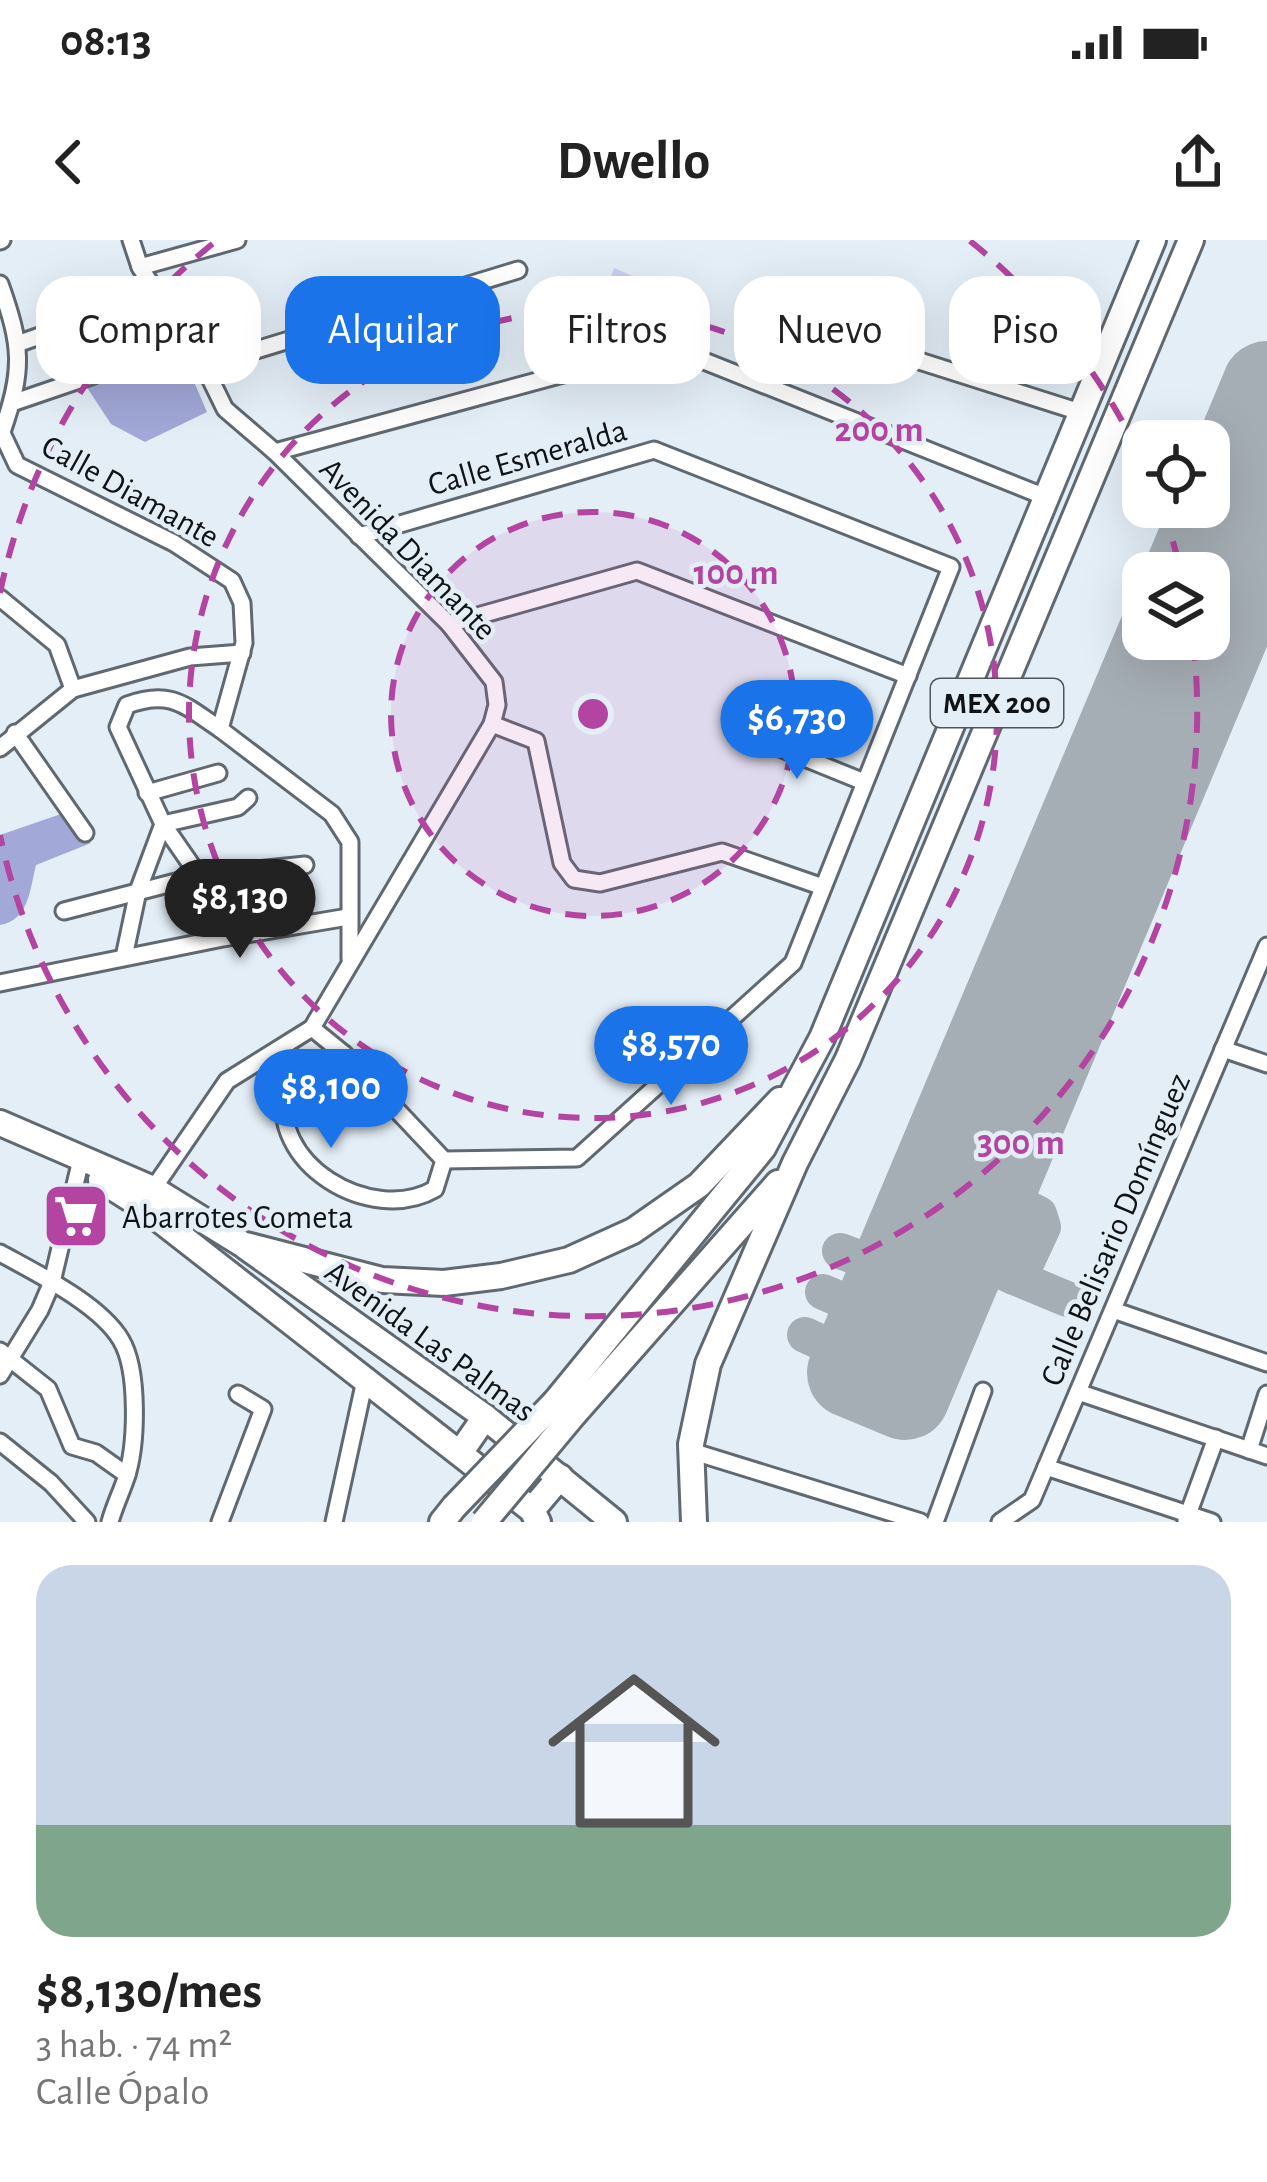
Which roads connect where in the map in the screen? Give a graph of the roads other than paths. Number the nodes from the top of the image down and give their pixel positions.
1 (130, 240) edge
2 (237, 240) edge
3 (1154, 240) edge
4 (1191, 240) edge
5 (140, 267) junction
6 (518, 270) dead end
7 (146, 276) edge
8 (0, 284) edge
9 (1125, 310) junction
10 (6, 321) edge
11 (1156, 323) junction
12 (36, 337) edge
13 (17, 344) junction
14 (261, 349) edge
15 (710, 363) edge
16 (925, 363) edge
17 (20, 371) junction
18 (0, 377) edge
19 (70, 384) edge
20 (213, 384) edge
21 (526, 384) edge
22 (12, 403) junction
23 (1083, 413) junction
24 (1, 430) edge
25 (275, 452) junction
26 (1048, 498) junction
27 (359, 536) junction
28 (0, 598) edge
29 (448, 624) junction
30 (242, 653) junction
31 (908, 676) junction
32 (73, 689) junction
33 (492, 724) junction
34 (220, 729) junction
35 (15, 733) junction
36 (748, 735) dead end
37 (0, 748) edge
38 (218, 773) dead end
39 (864, 782) junction
40 (147, 793) junction
41 (248, 798) dead end
42 (163, 824) junction
43 (85, 833) dead end
44 (305, 865) dead end
45 (199, 877) junction
46 (824, 887) junction
47 (138, 890) junction
48 (64, 911) dead end
49 (349, 917) junction
50 (1267, 946) edge
51 (124, 957) junction
52 (350, 962) junction
53 (0, 983) edge
54 (312, 1028) junction
55 (1223, 1049) junction
56 (344, 1054) junction
57 (1267, 1064) edge
58 (799, 1079) junction
59 (0, 1123) edge
60 (444, 1160) junction
61 (82, 1163) junction
62 (795, 1163) junction
63 (148, 1197) junction
64 (242, 1244) junction
65 (0, 1253) edge
66 (52, 1282) junction
67 (1113, 1310) junction
68 (5, 1354) edge
69 (1267, 1363) edge
70 (0, 1375) edge
71 (365, 1379) junction
72 (983, 1391) dead end
73 (1078, 1393) junction
74 (238, 1394) dead end
75 (1267, 1394) edge
76 (565, 1408) junction
77 (484, 1417) junction
78 (1216, 1438) junction
79 (0, 1442) edge
80 (1249, 1450) junction
81 (691, 1451) junction
82 (460, 1454) junction
83 (1267, 1456) edge
84 (1046, 1467) junction
85 (128, 1475) junction
86 (560, 1477) junction
87 (448, 1514) edge
88 (538, 1518) edge
89 (1187, 1518) edge
90 (221, 1521) edge
91 (87, 1522) edge
92 (110, 1522) edge
93 (334, 1522) edge
94 (484, 1522) edge
95 (614, 1522) edge
96 (694, 1522) edge
97 (921, 1522) edge
98 (935, 1522) edge
99 (1000, 1522) edge
100 (1212, 1522) edge

1 - 5 street, Avenida Diamante
2 - 5 street
3 - 9 main road, MEX 200
4 - 11 main road, MEX 200
5 - 7 street, Avenida Diamante
6 - 14 street
8 - 10 street
9 - 11 main road
9 - 23 main road, MEX 200
10 - 13 street
11 - 62 main road, MEX 200
12 - 13 street
13 - 17 street
15 - 26 street
16 - 23 street
17 - 18 street
17 - 22 street, Calle Diamante
19 - 22 street
20 - 25 street, Avenida Diamante
21 - 25 street
22 - 24 street, Calle Diamante
23 - 26 main road, MEX 200
24 - 30 street, Calle Diamante
25 - 27 street, Avenida Diamante
26 - 58 main road, MEX 200
27 - 29 street, Avenida Diamante
27 - 31 street, Calle Esmeralda
28 - 32 street
29 - 31 street
29 - 33 street, Avenida Diamante
30 - 32 street
30 - 34 street, Calle Diamante
31 - 39 street, Calle Esmeralda
32 - 35 street
33 - 46 street
33 - 52 street
34 - 40 street
34 - 49 street
35 - 37 street
35 - 43 street
36 - 39 street
38 - 40 street
39 - 46 street, Calle Esmeralda
40 - 42 street
41 - 42 street
42 - 45 street
42 - 47 street
44 - 45 street
45 - 47 street
46 - 60 street, Calle Esmeralda
47 - 48 street
47 - 51 street
49 - 51 street
49 - 52 street
50 - 55 street, Calle Belisario Domínguez
51 - 53 street
52 - 54 street
54 - 56 street
54 - 63 street
55 - 57 street
55 - 67 street, Calle Belisario Domínguez
56 - 60 street
56 - 60 street
58 - 64 main road, MEX 200
58 - 76 main road, MEX 200
59 - 61 main road, Avenida Las Palmas / MEX 200
61 - 63 main road, Avenida Las Palmas / MEX 200
61 - 66 street
62 - 76 main road
62 - 81 main road, MEX 200
63 - 64 main road, Avenida Las Palmas / MEX 200
63 - 71 main road, Avenida Las Palmas / MEX 200
64 - 77 main road, Avenida Las Palmas
65 - 66 street
66 - 68 street
66 - 85 street
67 - 69 street
67 - 73 street, Calle Belisario Domínguez
68 - 70 street
68 - 85 street
71 - 82 main road, Avenida Las Palmas / MEX 200
71 - 93 street
72 - 98 street
73 - 78 street
73 - 84 street, Calle Belisario Domínguez
74 - 90 street
75 - 80 street
76 - 87 main road, MEX 200, bridge
76 - 94 main road, bridge
77 - 82 main road
77 - 86 main road, Avenida Las Palmas
78 - 80 street
78 - 89 street
79 - 91 street
80 - 83 street
81 - 96 main road, MEX 200
81 - 97 street
82 - 88 main road, Avenida Las Palmas / MEX 200
84 - 89 street
84 - 99 street, Calle Belisario Domínguez
85 - 92 street
86 - 88 main road
86 - 95 main road, Avenida Las Palmas
89 - 100 street

